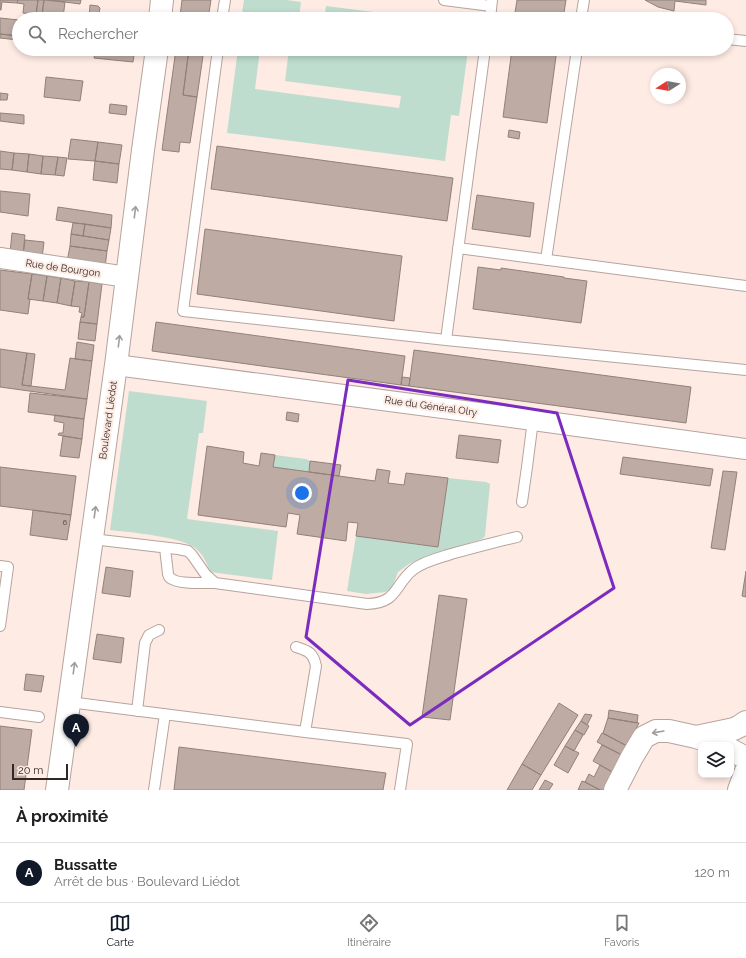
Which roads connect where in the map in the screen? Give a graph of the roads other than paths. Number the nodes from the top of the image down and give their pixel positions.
1 (162, 0) edge
2 (225, 0) edge
3 (444, 0) edge
4 (584, 0) edge
5 (492, 3) edge
6 (161, 12) edge
7 (223, 12) edge
8 (583, 12) edge
9 (746, 38) edge
10 (734, 39) edge
11 (156, 56) edge
12 (217, 56) edge
13 (485, 56) edge
14 (576, 56) edge
15 (458, 248) junction
16 (0, 258) edge
17 (546, 260) junction
18 (127, 277) junction
19 (746, 286) edge
20 (446, 340) junction
21 (116, 365) junction
22 (746, 370) edge
23 (533, 420) junction
24 (746, 449) edge
25 (522, 502) dead end
26 (517, 537) dead end
27 (92, 539) junction
28 (165, 548) junction
29 (0, 566) edge
30 (215, 583) junction
31 (0, 626) edge
32 (159, 630) dead end
33 (296, 647) dead end
34 (69, 702) junction
35 (137, 711) junction
36 (0, 712) edge
37 (165, 714) junction
38 (38, 717) dead end
39 (746, 722) edge
40 (305, 732) junction
41 (696, 736) junction
42 (711, 742) edge
43 (734, 752) edge
44 (746, 758) edge
45 (746, 771) edge
46 (57, 790) edge
47 (154, 790) edge
48 (400, 790) edge
49 (615, 790) edge
50 (739, 790) edge

1 - 6 main road
2 - 7 lane
3 - 5 lane
4 - 8 lane
9 - 10 lane
18 -> 11 main road, Boulevard Liédot
12 - 20 lane
13 - 15 lane
14 - 17 lane
15 - 17 lane
15 - 20 lane
16 - 18 street, Rue de Bourgon
17 - 19 lane
21 -> 18 main road, Boulevard Liédot
20 - 22 lane
21 - 23 street, Rue du Général Olry
27 -> 21 main road, Boulevard Liédot
23 - 24 street, Rue du Général Olry
23 - 25 lane
26 - 30 lane
27 - 28 lane
34 -> 27 main road, Boulevard Liédot
28 - 30 lane
28 - 30 lane
29 - 31 lane
32 - 35 lane
33 - 40 lane
34 - 35 lane
34 - 46 main road, Boulevard Liédot
35 - 37 lane
36 - 38 lane
37 - 40 lane
37 - 47 lane
39 - 41 main road
40 - 48 lane
41 - 42 main road
41 -> 49 main road
43 - 44 main road
45 - 50 main road

